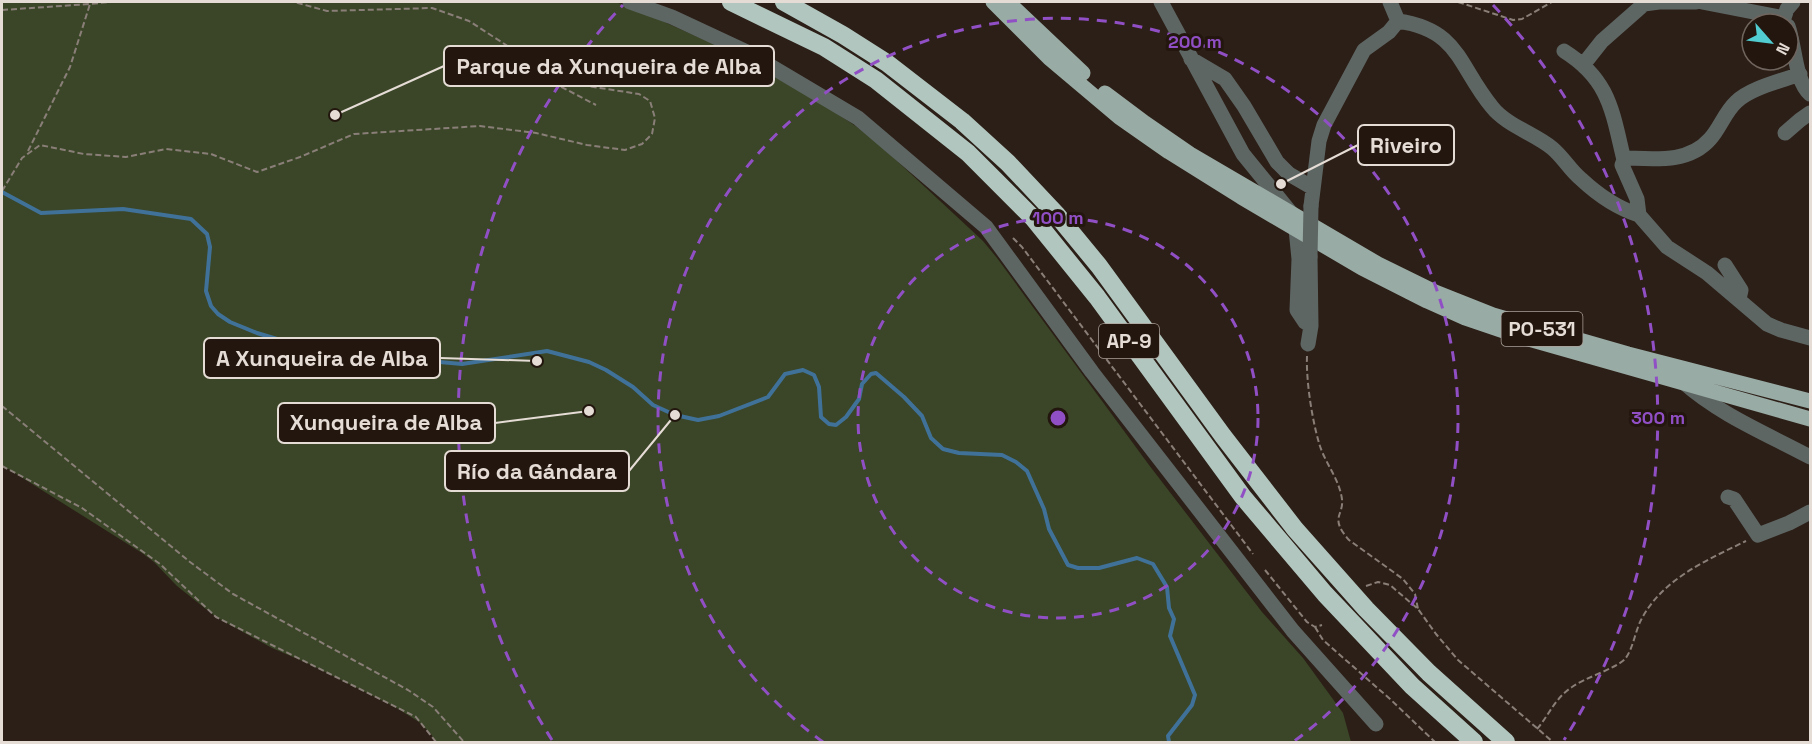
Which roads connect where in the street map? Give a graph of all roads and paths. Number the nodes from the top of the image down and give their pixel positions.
1 (109, 2) edge
2 (294, 2) edge
3 (630, 2) edge
4 (731, 2) edge
5 (784, 2) edge
6 (993, 2) edge
7 (1008, 2) edge
8 (1161, 2) edge
9 (1390, 2) edge
10 (1458, 2) edge
11 (1552, 2) edge
12 (1696, 2) edge
13 (1702, 2) edge
14 (91, 3) edge
15 (2, 10) edge
16 (1742, 12) edge
17 (1398, 21) junction
18 (1564, 51) dead end
19 (1191, 59) junction
20 (1583, 65) junction
21 (540, 67) junction
22 (1800, 74) joint
23 (1810, 94) edge
24 (596, 105) dead end
25 (1810, 113) edge
26 (1785, 133) dead end
27 (26, 154) junction
28 (1624, 160) junction
29 (1313, 188) junction
30 (2, 191) edge
31 (1291, 213) junction
32 (1639, 215) junction
33 (986, 227) junction
34 (1296, 229) junction
35 (1725, 265) dead end
36 (1739, 300) junction
37 (1311, 326) junction
38 (1810, 338) edge
39 (1308, 345) joint
40 (1683, 382) junction
41 (1810, 401) edge
42 (2, 406) edge
43 (1808, 418) edge
44 (1810, 457) edge
45 (2, 466) edge
46 (1728, 497) dead end
47 (1810, 512) edge
48 (1758, 535) junction
49 (1252, 553) dead end
50 (1259, 563) dead end
51 (1366, 586) dead end
52 (1418, 609) junction
53 (1322, 625) dead end
54 (1315, 627) junction
55 (1376, 724) dead end
56 (1537, 729) junction
57 (436, 742) edge
58 (464, 742) edge
59 (1436, 742) edge
60 (1474, 742) edge
61 (1506, 742) edge
62 (1553, 742) edge

1 - 14 path
2 - 21 path
3 - 33 street
4 - 60 highway, AP-9
5 - 61 highway, AP-9
6 - 34 main road, PO-531
7 - 31 main road, PO-531
8 - 19 street
9 - 17 street
10 - 11 path
12 - 20 street
13 - 16 street
14 - 15 path
14 - 27 path
17 - 29 street
17 - 32 street
18 - 20 street
19 - 29 street
19 - 31 street
20 - 28 street
21 - 24 path
21 - 27 path
22 - 23 street
22 - 28 street
25 - 26 street
27 - 30 path
28 - 32 street
29 - 37 street, bridge
31 - 34 street
31 - 41 main road, PO-531
32 - 36 street
33 - 49 path
33 - 55 street
34 - 37 street
34 - 40 main road, PO-531
35 - 36 street
36 - 38 street
37 - 39 street
39 - 52 path
40 - 43 main road, PO-531
40 - 44 street
42 - 58 path
45 - 57 path
46 - 48 street
47 - 48 street
48 - 56 path
50 - 54 path
51 - 52 path
52 - 56 path
53 - 54 path
54 - 59 path
56 - 62 path

